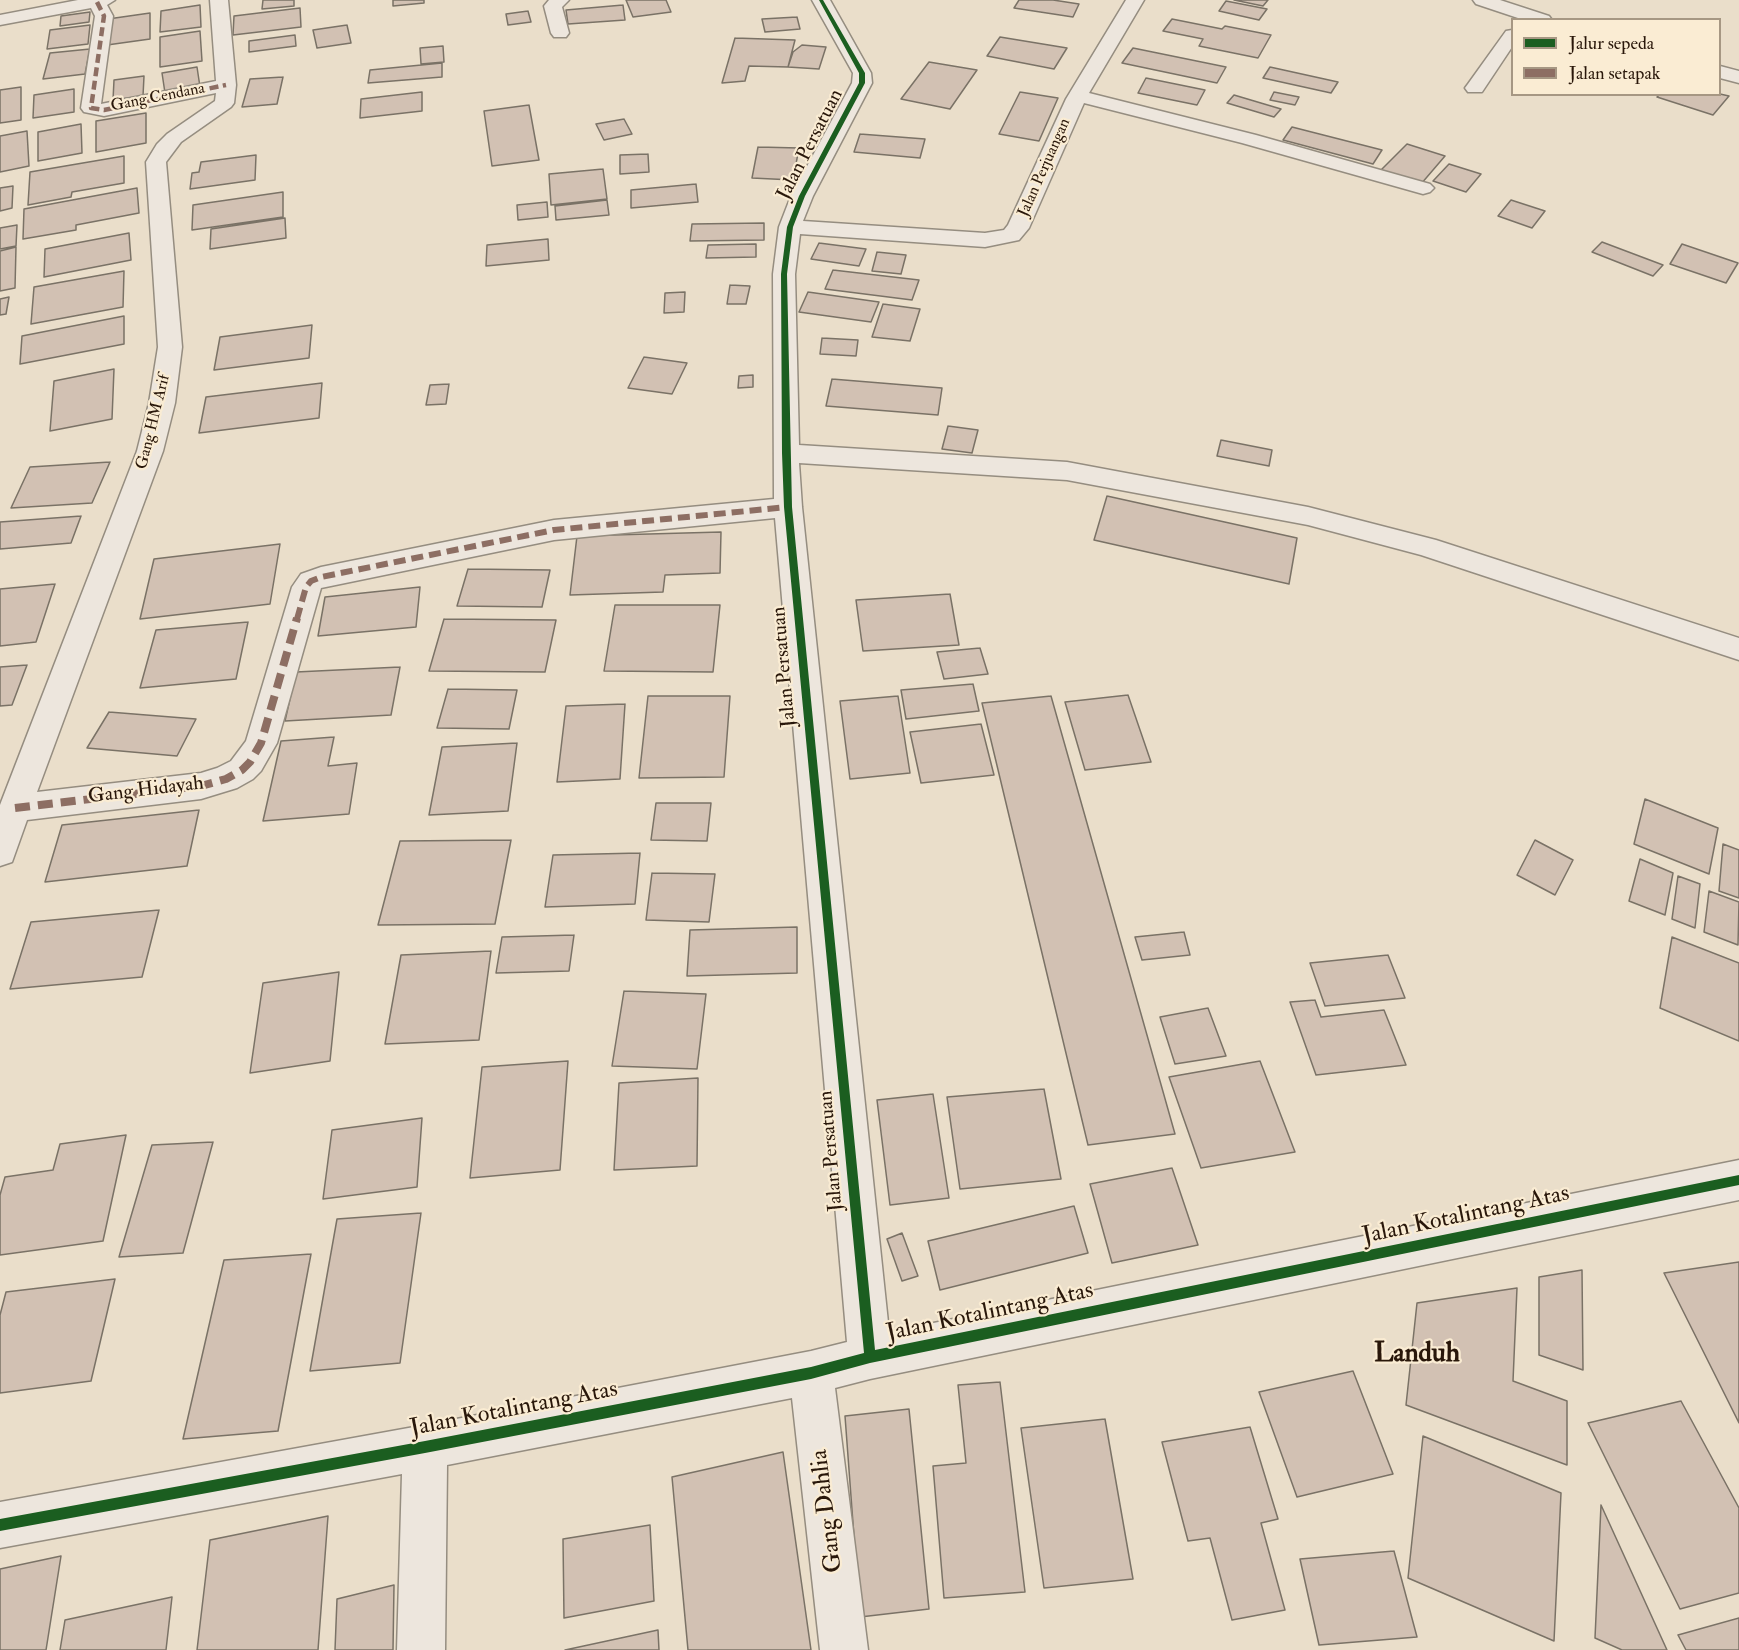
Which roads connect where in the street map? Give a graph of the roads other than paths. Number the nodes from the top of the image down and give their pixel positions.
1 (219, 0) edge
2 (560, 0) edge
3 (821, 0) edge
4 (1135, 0) edge
5 (1482, 0) edge
6 (102, 1) edge
7 (1531, 18) edge
8 (0, 20) edge
9 (560, 33) dead end
10 (1511, 36) edge
11 (1721, 72) edge
12 (1739, 77) edge
13 (226, 85) junction
14 (1475, 88) dead end
15 (1078, 96) junction
16 (1423, 188) dead end
17 (790, 227) junction
18 (786, 453) junction
19 (788, 507) junction
20 (1739, 649) edge
21 (15, 808) junction
22 (0, 852) edge
23 (1739, 1180) edge
24 (870, 1358) junction
25 (811, 1373) junction
26 (425, 1448) junction
27 (0, 1525) edge
28 (421, 1650) edge
29 (844, 1650) edge

1 - 13 street, Gang HM Arif
2 - 9 street
3 - 17 street, Jalan Persatuan
4 - 15 street, Jalan Perjuangan
5 - 7 street
6 - 8 street
6 - 13 street, Gang Cendana
10 - 14 street
11 - 12 street
13 - 21 street, Gang HM Arif
15 - 16 street
15 - 17 street, Jalan Perjuangan
17 - 18 street, Jalan Persatuan
18 - 19 street, Jalan Persatuan
18 - 20 street
19 - 21 street, Gang Hidayah
19 - 24 street, Jalan Persatuan
21 - 22 street, Gang HM Arif
23 - 24 street, Jalan Kotalintang Atas
24 - 25 street, Jalan Kotalintang Atas
25 - 26 street, Jalan Kotalintang Atas
25 - 29 street, Gang Dahlia
26 - 27 street, Jalan Kotalintang Atas
26 - 28 street

